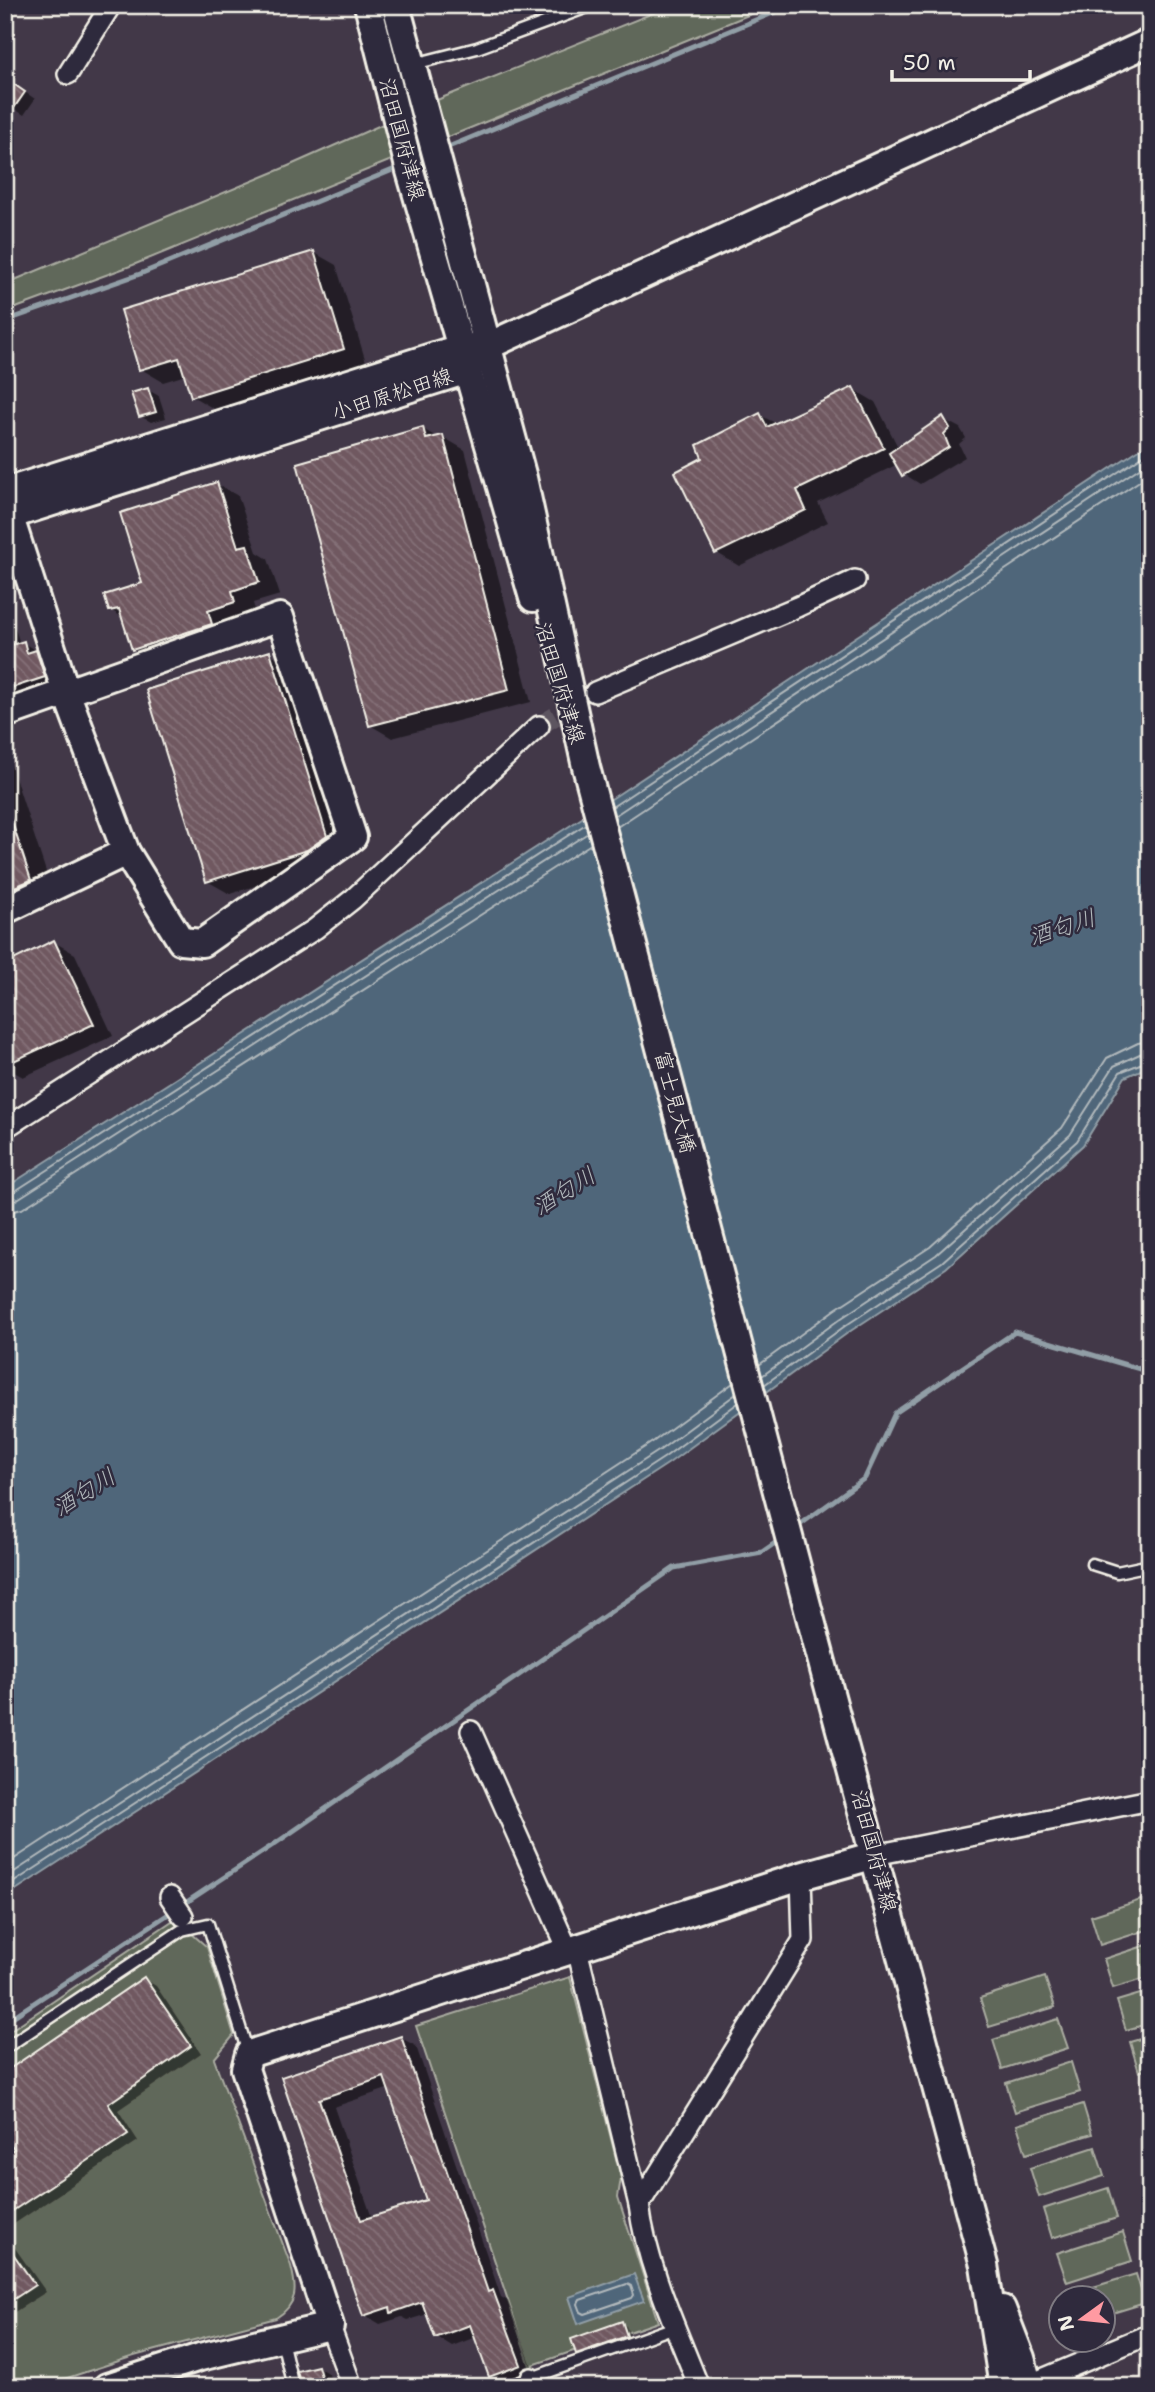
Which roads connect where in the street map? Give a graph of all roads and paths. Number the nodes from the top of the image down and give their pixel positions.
1 (111, 5) edge
2 (368, 5) edge
3 (396, 5) edge
4 (593, 5) edge
5 (1150, 42) edge
6 (411, 65) junction
7 (68, 74) dead end
8 (488, 346) junction
9 (464, 359) junction
10 (7, 507) edge
11 (855, 580) dead end
12 (66, 692) junction
13 (595, 692) tunnel mouth
14 (5, 714) edge
15 (539, 726) tunnel mouth
16 (586, 767) junction
17 (126, 852) junction
18 (5, 911) edge
19 (5, 1128) edge
20 (764, 1437) joint
21 (1092, 1564) dead end
22 (1150, 1565) edge
23 (471, 1731) dead end
24 (1150, 1800) edge
25 (876, 1855) junction
26 (801, 1876) junction
27 (170, 1897) dead end
28 (183, 1916) dead end
29 (573, 1951) junction
30 (5, 2048) edge
31 (248, 2054) junction
32 (639, 2204) junction
33 (330, 2326) junction
34 (675, 2327) junction
35 (1150, 2334) edge
36 (282, 2339) junction
37 (532, 2382) edge
38 (1013, 2386) edge
39 (107, 2387) edge
40 (293, 2387) edge
41 (352, 2387) edge
42 (506, 2387) edge
43 (699, 2387) edge

1 - 7 street
2 - 9 main road, 沼田国府津線
3 - 6 main road, 沼田国府津線
4 - 6 lane
5 - 8 main road
6 - 8 main road, 沼田国府津線
8 - 9 main road, 小田原松田線
8 - 16 main road, 沼田国府津線
9 - 10 main road, 小田原松田線
9 - 16 main road, 沼田国府津線
10 - 12 main road
11 - 13 street
12 - 14 main road
12 - 17 main road
12 - 17 main road
15 - 19 street
16 - 20 main road, 富士見大橋
17 - 18 main road
20 - 25 main road, 沼田国府津線
21 - 22 lane
23 - 29 street
24 - 25 street
25 - 26 main road
25 - 38 main road, 沼田国府津線
26 - 29 main road
26 - 32 street
27 - 28 street
29 - 31 main road
29 - 32 street
30 - 31 lane
31 - 33 main road
32 - 34 street
33 - 36 main road
33 - 41 street
34 - 37 lane
34 - 43 street
35 - 38 street
36 - 39 main road
36 - 40 lane
37 - 42 lane

